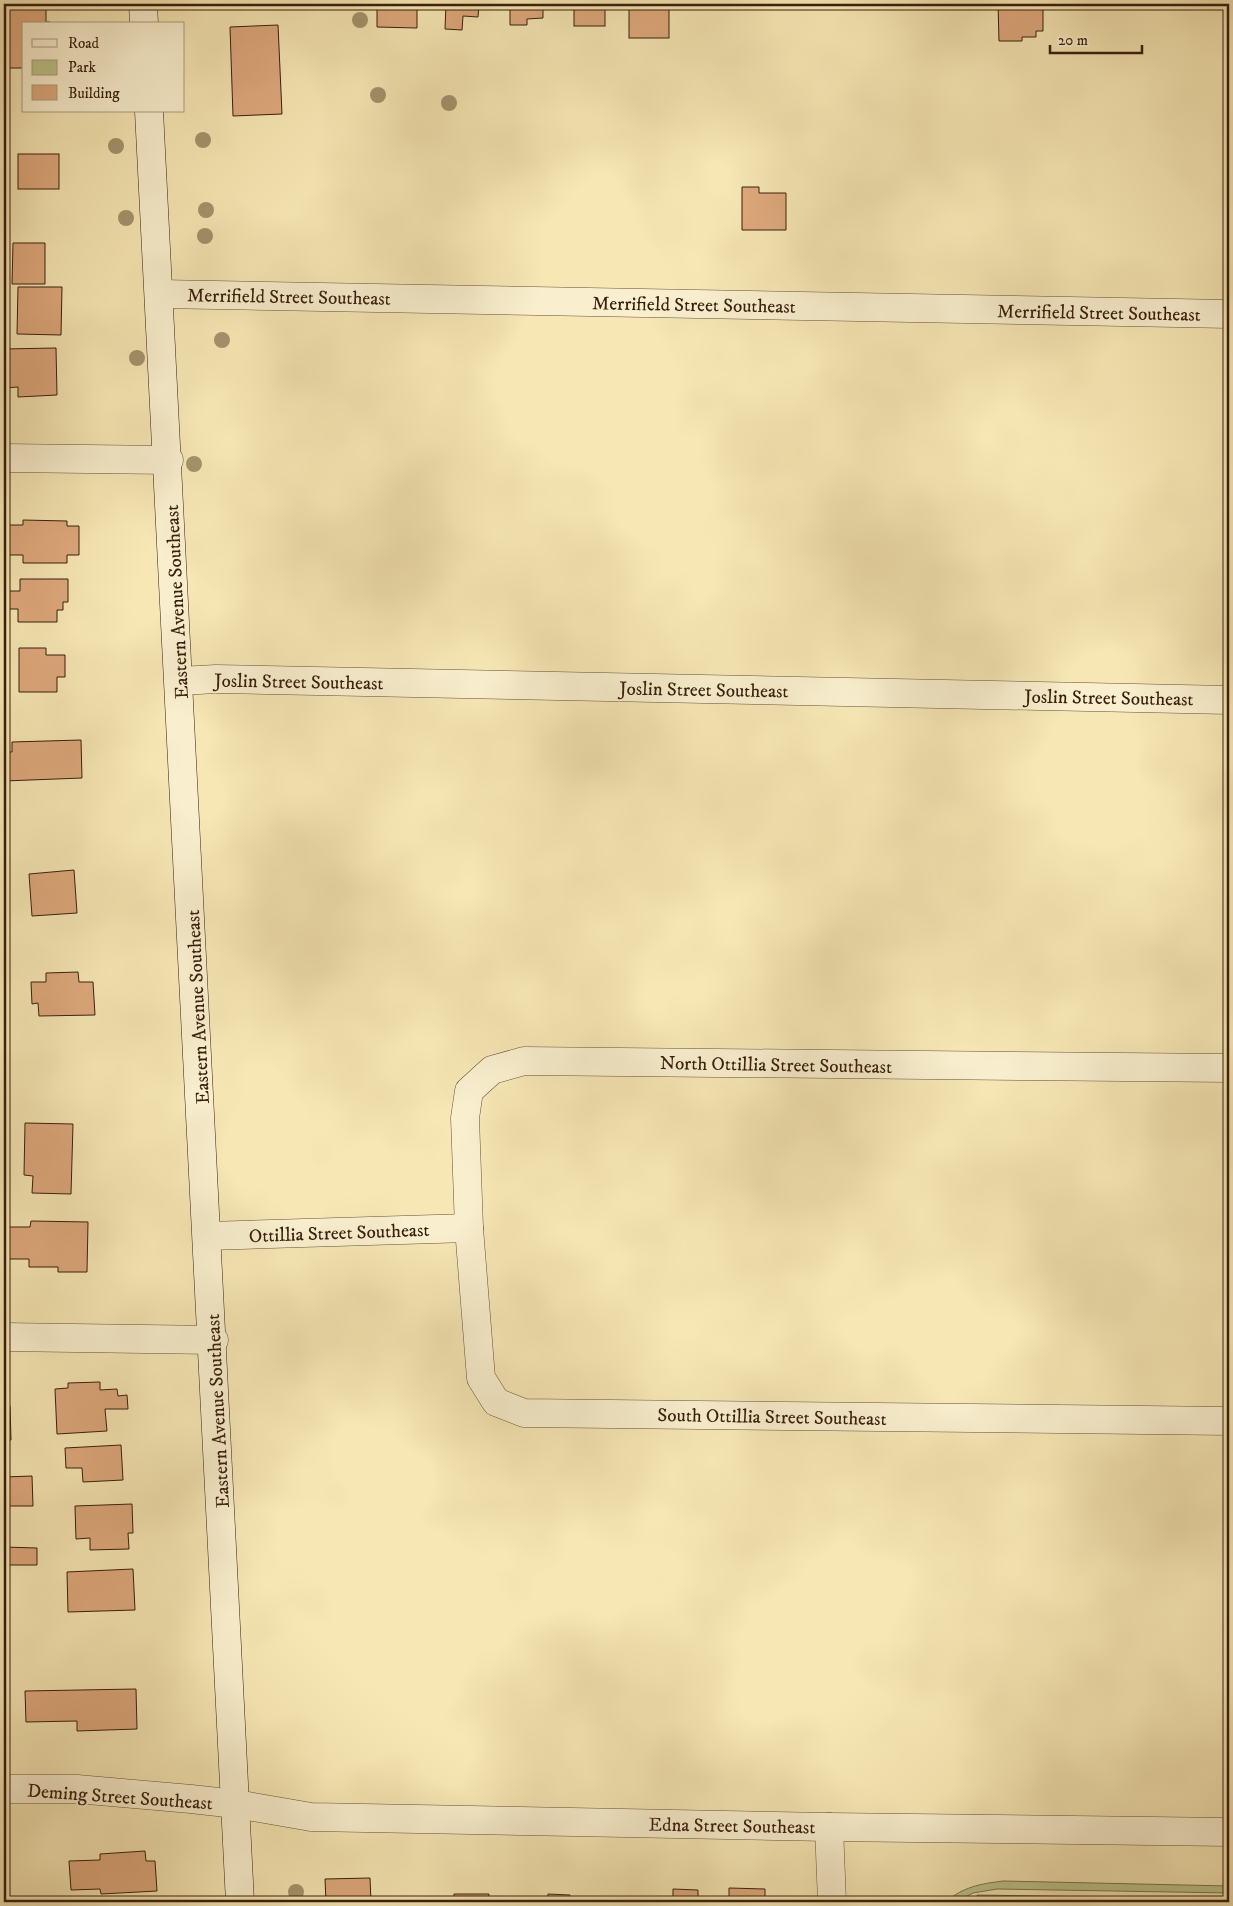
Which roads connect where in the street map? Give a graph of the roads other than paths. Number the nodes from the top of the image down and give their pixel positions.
1 (142, 4) edge
2 (144, 22) edge
3 (149, 112) edge
4 (160, 294) junction
5 (1229, 314) edge
6 (4, 458) edge
7 (169, 460) junction
8 (180, 681) junction
9 (1229, 700) edge
10 (1229, 1068) edge
11 (469, 1228) junction
12 (209, 1236) junction
13 (4, 1337) edge
14 (214, 1340) junction
15 (1229, 1421) edge
16 (4, 1789) edge
17 (236, 1804) junction
18 (829, 1827) junction
19 (1229, 1832) edge
20 (240, 1902) edge
21 (832, 1902) edge

1 - 2 street
3 - 4 street, Eastern Avenue Southeast
4 - 5 street, Merrifield Street Southeast
4 - 7 street, Eastern Avenue Southeast
6 - 7 street
7 - 8 street, Eastern Avenue Southeast
8 - 9 street, Joslin Street Southeast
8 - 12 street, Eastern Avenue Southeast
10 - 11 street, North Ottillia Street Southeast
11 - 12 street, Ottillia Street Southeast
11 - 15 street, South Ottillia Street Southeast
12 - 14 street, Eastern Avenue Southeast
13 - 14 street
14 - 17 street, Eastern Avenue Southeast
16 - 17 street, Deming Street Southeast
17 - 18 street, Edna Street Southeast
17 - 20 street, Eastern Avenue Southeast
18 - 19 street, Edna Street Southeast
18 - 21 street

